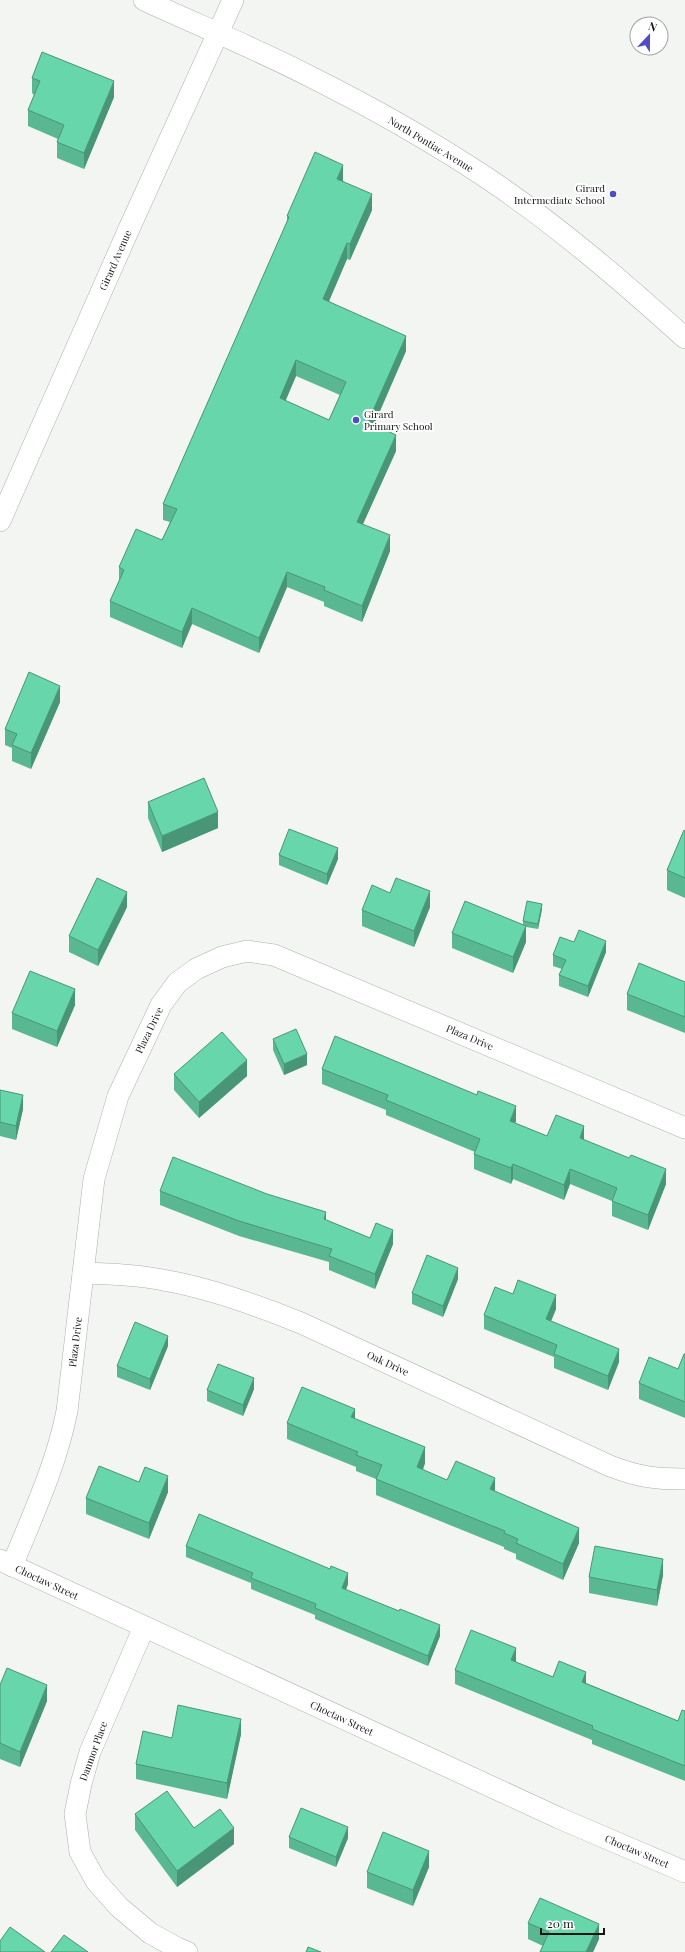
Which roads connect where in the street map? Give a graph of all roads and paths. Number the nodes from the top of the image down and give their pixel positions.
1 (144, 0) edge
2 (233, 0) edge
3 (218, 34) junction
4 (685, 338) edge
5 (0, 521) edge
6 (685, 1128) edge
7 (83, 1273) junction
8 (685, 1479) edge
9 (6, 1563) edge
10 (144, 1628) junction
11 (685, 1872) edge
12 (187, 1952) edge

1 - 3 street, North Pontiac Avenue
2 - 3 street, Girard Avenue
3 - 4 street, North Pontiac Avenue
3 - 5 street, Girard Avenue
6 - 7 street, Plaza Drive
7 - 8 street, Oak Drive
7 - 9 street, Plaza Drive
9 - 10 street, Choctaw Street
10 - 11 street, Choctaw Street
10 - 12 street, Danmor Place

